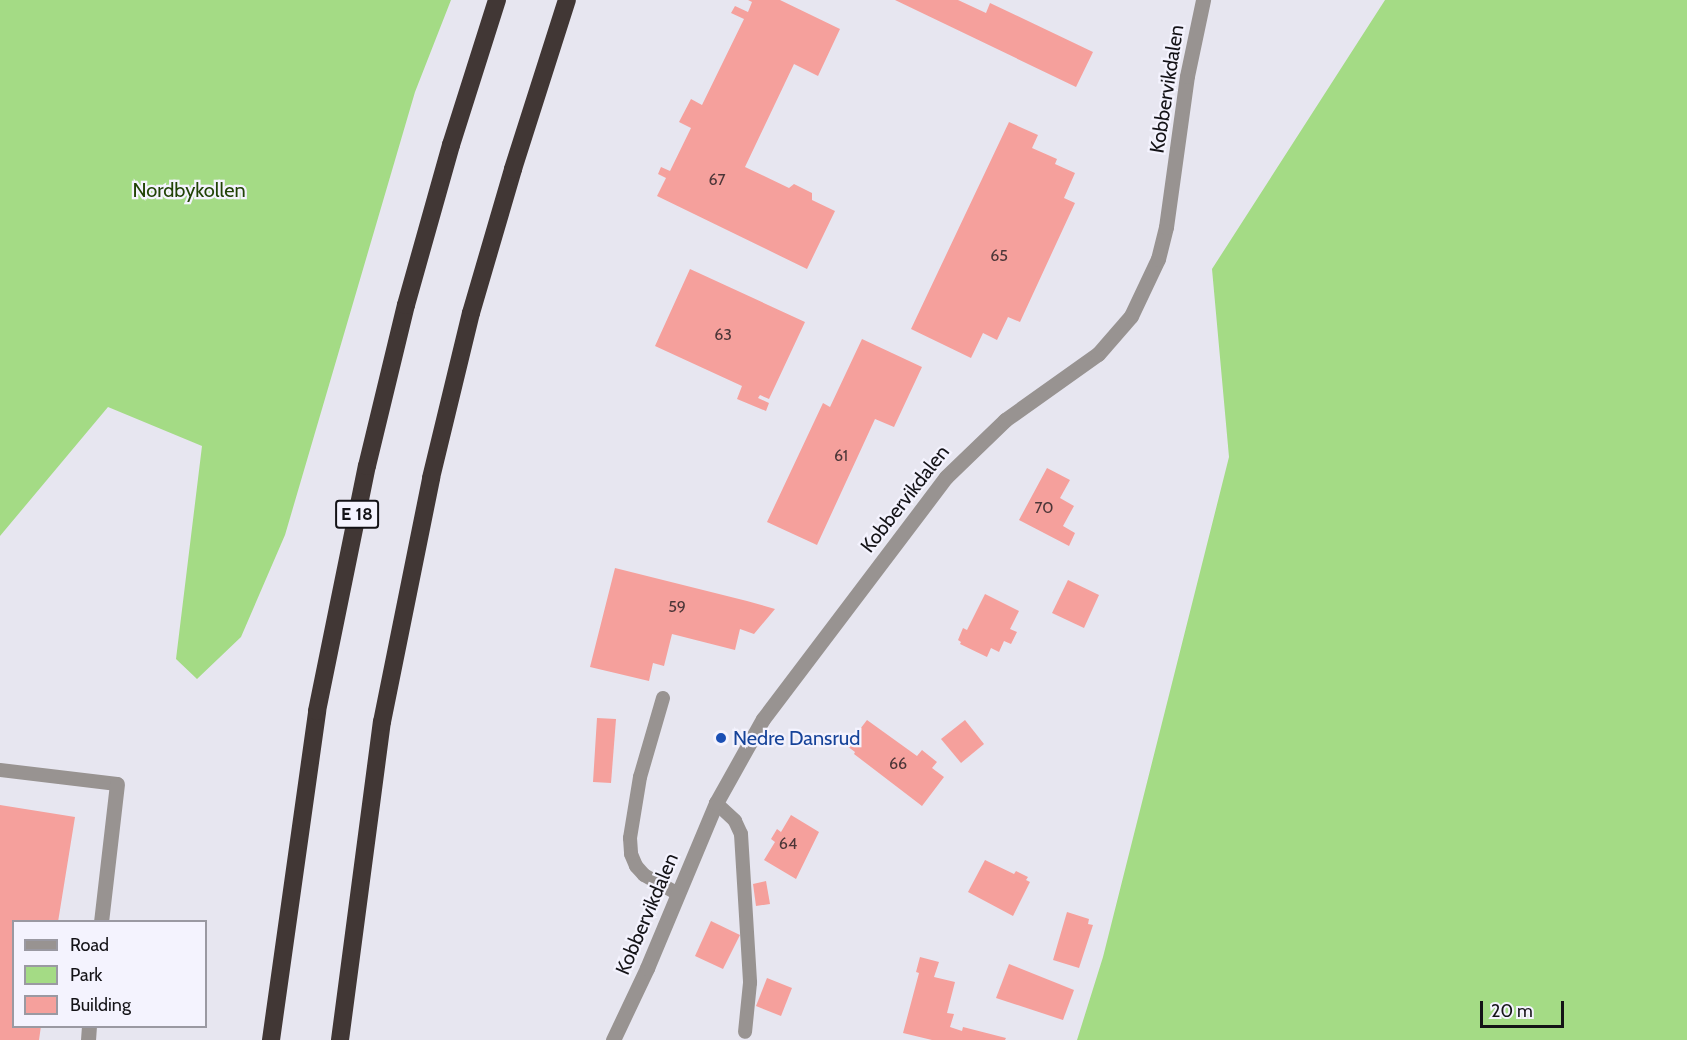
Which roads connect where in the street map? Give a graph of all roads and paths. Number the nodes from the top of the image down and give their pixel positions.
1 (496, 0) edge
2 (567, 0) edge
3 (1203, 0) edge
4 (663, 698) dead end
5 (0, 770) edge
6 (117, 783) joint
7 (716, 803) junction
8 (678, 894) junction
9 (101, 920) edge
10 (746, 1032) dead end
11 (271, 1040) edge
12 (340, 1040) edge
13 (613, 1040) edge

1 - 11 highway, E 18
2 - 12 highway
3 - 7 street, Kobbervikdalen
4 - 8 lane
5 - 6 lane
6 - 9 street
7 - 8 street, Kobbervikdalen
7 - 10 lane
8 - 13 street, Kobbervikdalen

